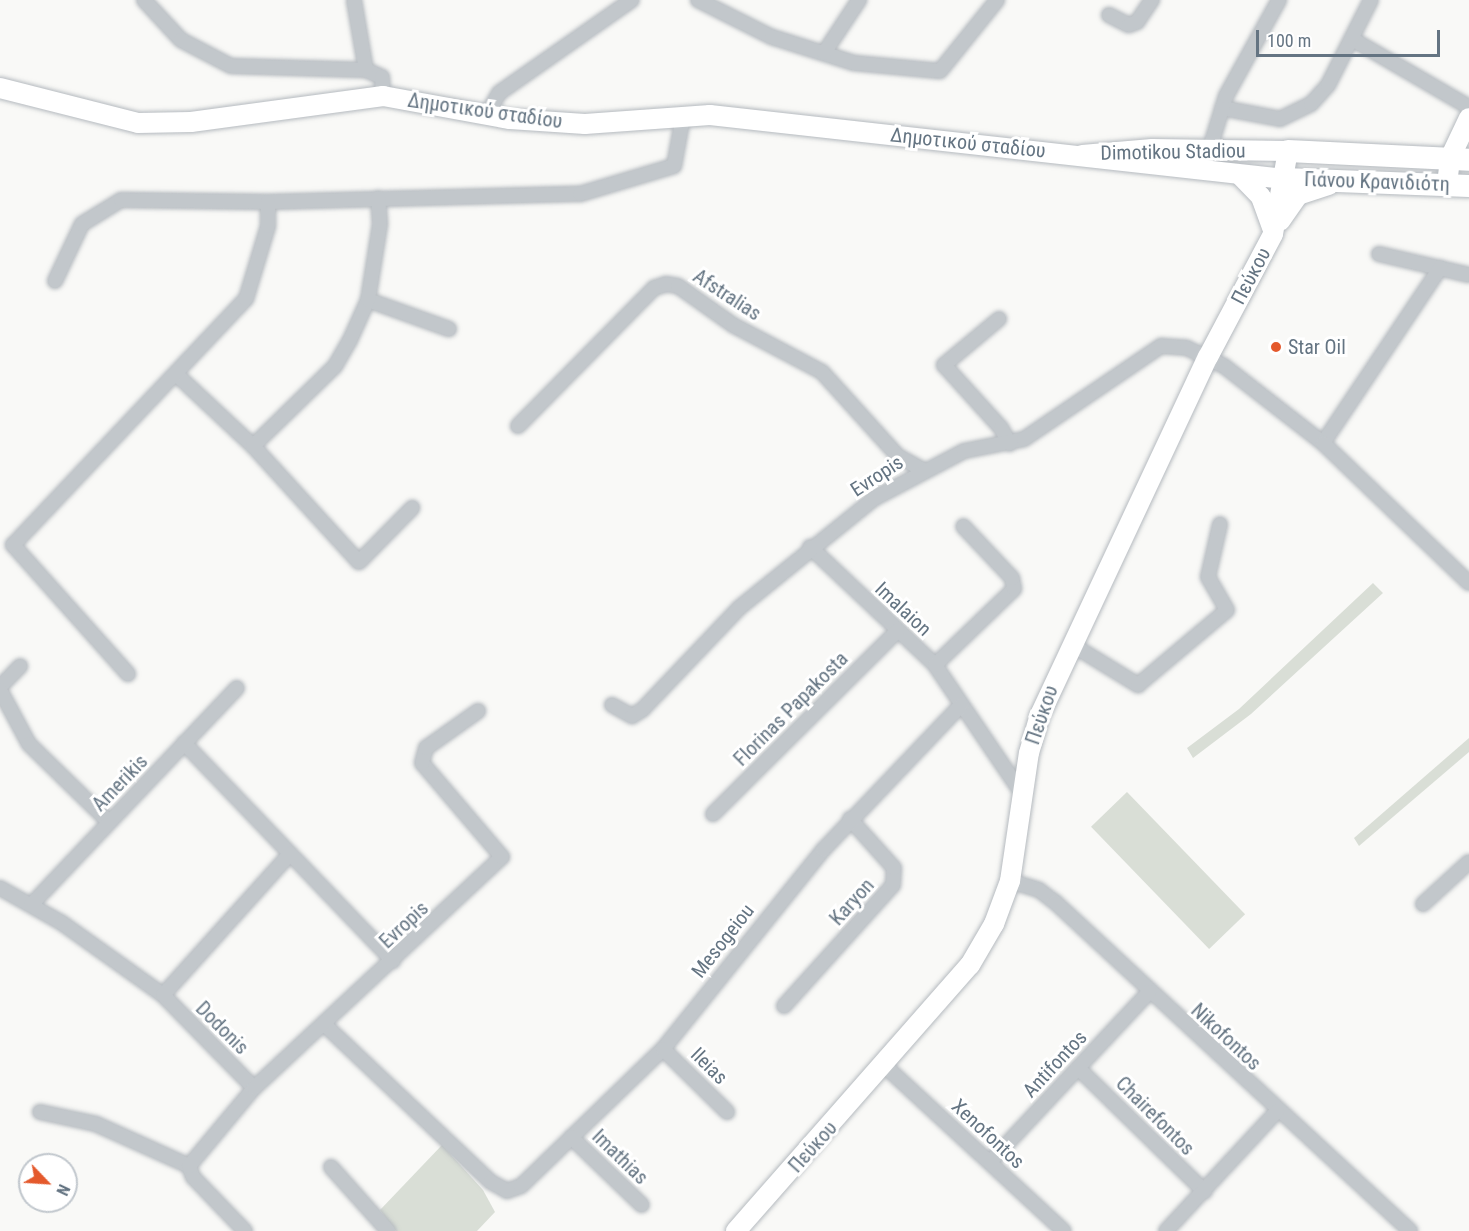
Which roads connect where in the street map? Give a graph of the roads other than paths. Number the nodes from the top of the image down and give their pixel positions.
1 (144, 0) edge
2 (354, 0) edge
3 (632, 0) edge
4 (698, 0) edge
5 (859, 0) edge
6 (997, 0) edge
7 (1152, 0) edge
8 (1279, 0) edge
9 (1371, 0) edge
10 (1109, 15) dead end
11 (1352, 39) junction
12 (824, 53) junction
13 (366, 70) junction
14 (1, 90) edge
15 (383, 96) junction
16 (1469, 107) edge
17 (1222, 108) junction
18 (487, 114) junction
19 (683, 117) junction
20 (1469, 118) edge
21 (1210, 148) junction
22 (1288, 151) junction
23 (1082, 155) junction
24 (1460, 159) edge
25 (1240, 175) junction
26 (1284, 179) junction
27 (1338, 183) junction
28 (1458, 185) edge
29 (378, 198) junction
30 (268, 202) junction
31 (1273, 234) junction
32 (1379, 254) dead end
33 (1440, 268) junction
34 (1469, 274) edge
35 (56, 281) dead end
36 (368, 300) junction
37 (999, 319) dead end
38 (449, 329) dead end
39 (1208, 357) junction
40 (178, 376) junction
41 (518, 426) dead end
42 (1323, 443) junction
43 (1010, 444) junction
44 (253, 446) junction
45 (923, 470) junction
46 (412, 508) dead end
47 (1220, 524) dead end
48 (963, 526) dead end
49 (810, 547) junction
50 (1469, 583) edge
51 (897, 631) junction
52 (1071, 644) junction
53 (935, 665) junction
54 (20, 666) dead end
55 (128, 674) dead end
56 (0, 688) edge
57 (237, 688) dead end
58 (612, 705) dead end
59 (961, 705) junction
60 (478, 711) dead end
61 (184, 743) junction
62 (1023, 795) junction
63 (713, 814) dead end
64 (850, 819) junction
65 (109, 822) junction
66 (290, 854) junction
67 (1469, 862) edge
68 (1010, 881) junction
69 (0, 888) edge
70 (1423, 904) dead end
71 (31, 905) junction
72 (393, 962) junction
73 (1149, 992) junction
74 (163, 995) junction
75 (784, 1006) dead end
76 (326, 1026) junction
77 (663, 1049) junction
78 (885, 1066) junction
79 (1078, 1068) junction
80 (254, 1088) junction
81 (1277, 1111) junction
82 (40, 1112) dead end
83 (727, 1112) dead end
84 (571, 1137) junction
85 (990, 1162) junction
86 (189, 1166) junction
87 (331, 1167) dead end
88 (1204, 1192) junction
89 (642, 1205) dead end
90 (236, 1228) edge
91 (387, 1231) edge
92 (736, 1231) edge
93 (1064, 1231) edge
94 (1166, 1231) edge
95 (1410, 1231) edge

1 - 13 street
2 - 13 street
3 - 18 street
4 - 12 street
5 - 12 street
6 - 12 street
7 - 10 street
8 - 17 street
9 - 11 street
11 - 16 street
11 - 17 street
13 - 15 street
14 - 15 main road, Δημοτικού σταδίου
15 - 18 main road, Δημοτικού σταδίου
17 - 21 street
18 - 19 main road, Δημοτικού σταδίου
19 - 23 main road, Δημοτικού σταδίου
19 - 29 street
20 - 24 main road
21 - 22 main road, Dimotikou Stadiou
21 - 23 main road, Dimotikou Stadiou
22 - 24 main road, Γιάνου Κρανιδιότη
22 - 26 main road, Πεύκου
23 - 25 main road, Dimotikou Stadiou
24 - 28 main road
25 - 26 main road, Dimotikou Stadiou
25 - 31 main road
26 - 27 main road, Γιάνου Κρανιδιότη
26 - 31 main road, Πεύκου
27 - 28 main road, Γιάνου Κρανιδιότη
27 - 31 main road
29 - 30 street
29 - 36 street
30 - 35 street
30 - 40 street
31 - 39 main road, Πεύκου
32 - 33 street
33 - 34 street
33 - 42 street
36 - 38 street
36 - 44 street
37 - 43 street
39 - 42 street, Evropis
39 - 43 street, Evropis
39 - 52 main road, Πεύκου
40 - 44 street
40 - 55 street
41 - 45 street, Afstralias
42 - 50 street, Evropis
43 - 45 street, Evropis
44 - 46 street
45 - 49 street, Evropis
47 - 52 street
48 - 53 street
49 - 51 street, Imalaion
49 - 58 street, Evropis
51 - 53 street, Imalaion
51 - 63 street, Florinas Papakosta
52 - 62 main road, Πεύκου
53 - 59 street, Imalaion
54 - 56 street
56 - 65 street
57 - 61 street, Amerikis
59 - 62 street, Imalaion
59 - 64 street, Mesogeiou
60 - 72 street, Evropis
61 - 65 street, Amerikis
61 - 66 street
62 - 68 main road, Πεύκου
64 - 75 street, Karyon
64 - 77 street, Mesogeiou
65 - 71 street, Amerikis
66 - 72 street
66 - 74 street
67 - 70 street
68 - 73 street, Nikofontos
68 - 78 main road, Πεύκου
69 - 71 street, Dodonis
71 - 74 street, Dodonis
72 - 76 street, Evropis
73 - 79 street, Antifontos
73 - 81 street, Nikofontos
74 - 80 street, Dodonis
76 - 80 street, Evropis
76 - 84 street, Mesogeiou
77 - 83 street, Ileias
77 - 84 street, Mesogeiou
78 - 85 street, Xenofontos
78 - 92 main road, Πεύκου
79 - 85 street, Antifontos
79 - 88 street, Chairefontos
80 - 86 street, Evropis
81 - 88 street
81 - 95 street, Nikofontos
82 - 86 street
84 - 89 street, Imathias
85 - 93 street, Xenofontos
86 - 90 street
87 - 91 street
88 - 94 street

